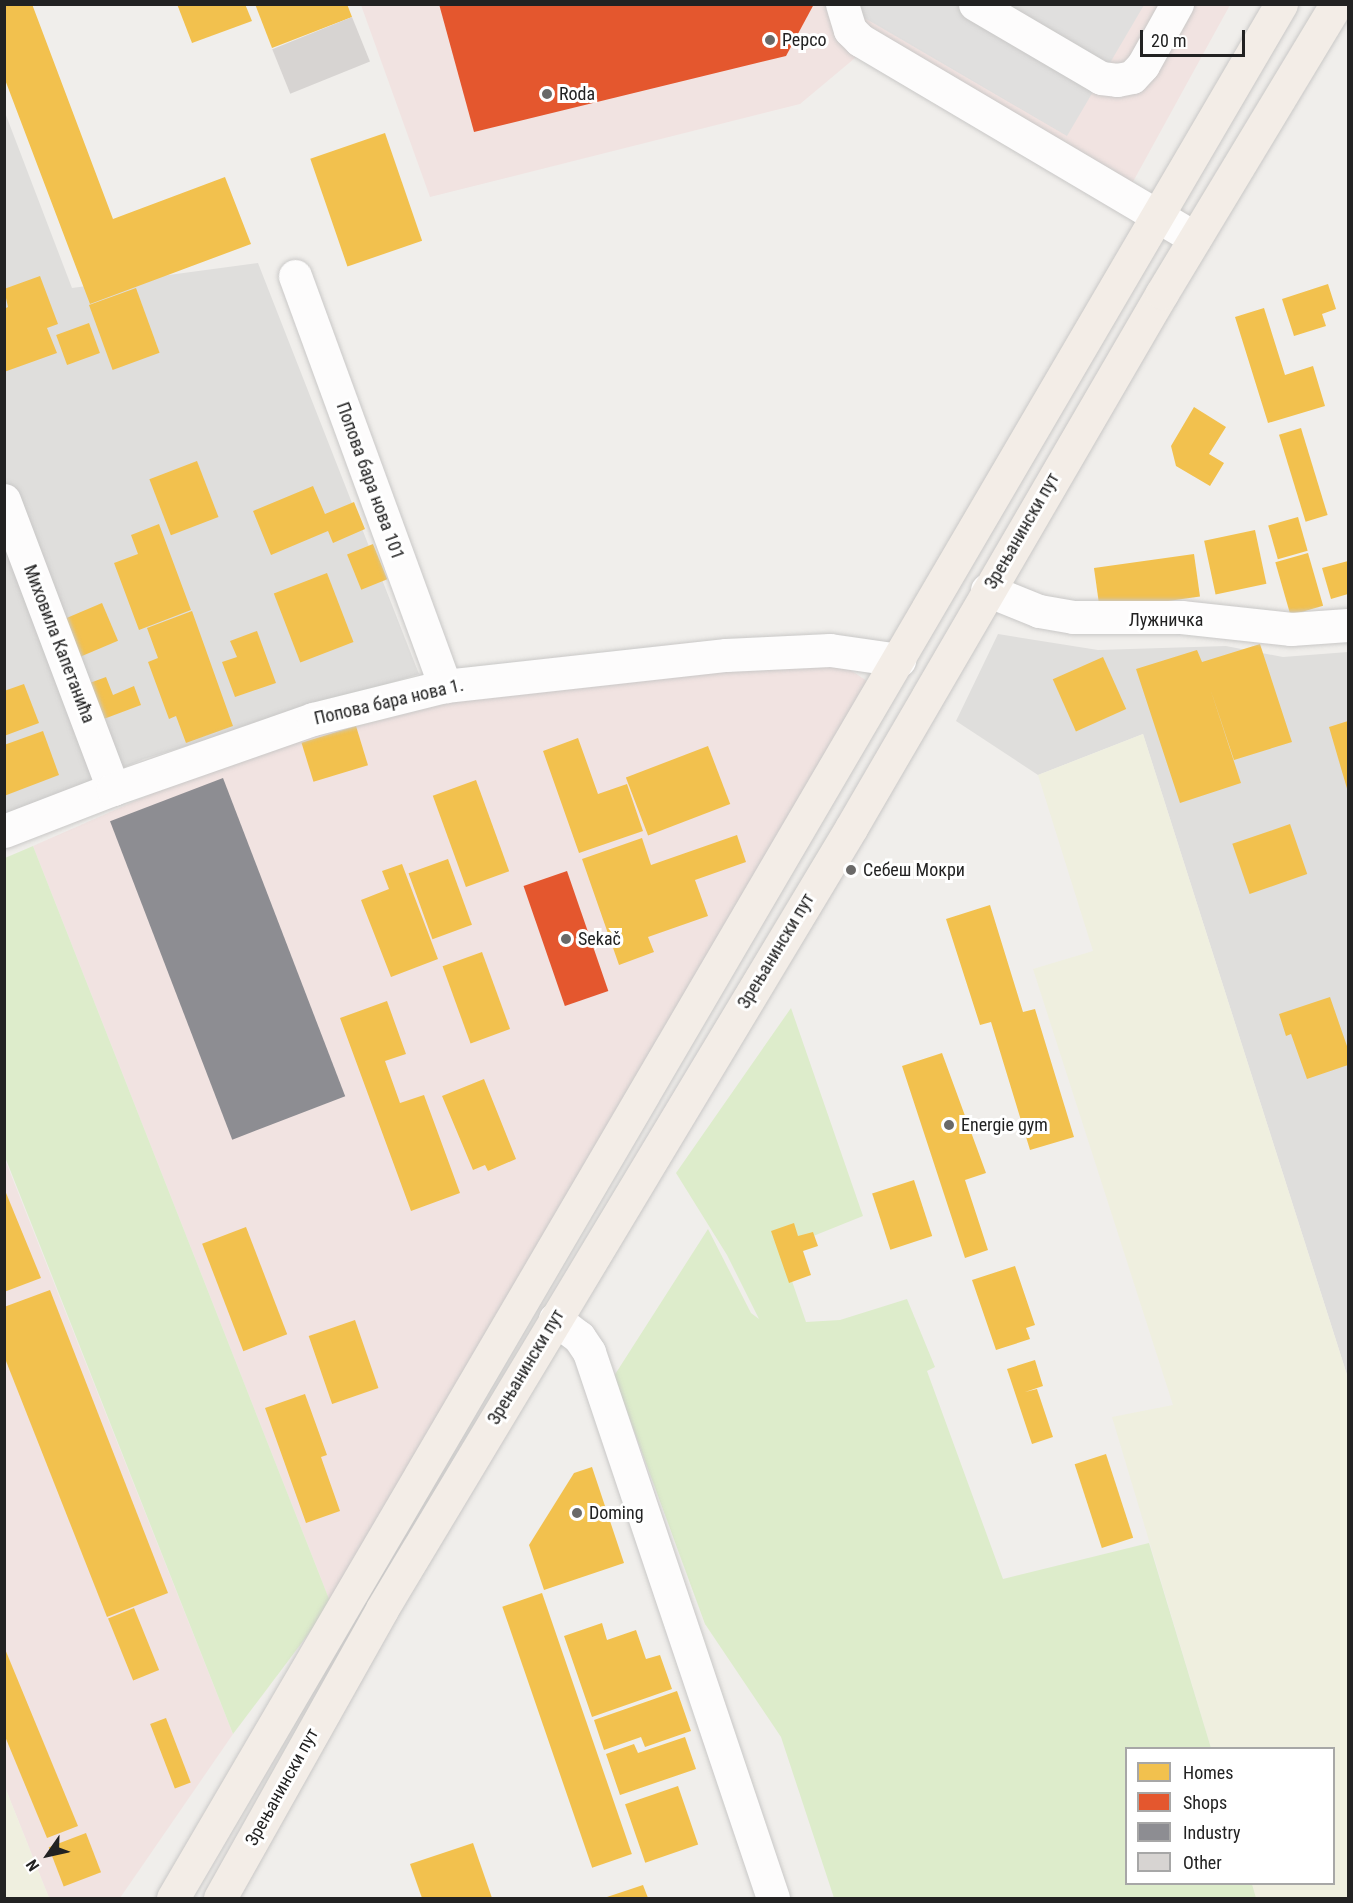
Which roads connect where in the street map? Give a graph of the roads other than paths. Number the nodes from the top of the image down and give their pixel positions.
1 (842, 4) edge
2 (975, 4) edge
3 (1281, 4) edge
4 (1167, 8) edge
5 (1336, 12) edge
6 (1156, 214) junction
7 (1196, 238) junction
8 (295, 276) dead end
9 (4, 500) edge
10 (987, 590) junction
11 (1348, 625) edge
12 (899, 660) junction
13 (445, 686) junction
14 (113, 789) junction
15 (4, 831) edge
16 (555, 1319) junction
17 (173, 1899) edge
18 (220, 1899) edge
19 (773, 1899) edge

1 - 6 street
2 - 4 street
3 - 6 main road, Зрењанински пут
5 - 7 main road, Зрењанински пут
6 - 7 street
6 - 12 main road, Зрењанински пут
7 - 10 main road, Зрењанински пут
8 - 13 street, Попова бара нова 101
9 - 14 street, Миховила Капетанића
10 - 11 street, Лужничка
10 - 16 main road, Зрењанински пут
12 - 13 street, Попова бара нова 1.
12 - 17 main road, Зрењанински пут
13 - 14 street, Попова бара нова 1.
14 - 15 street, Попова бара нова 1.
16 - 18 main road, Зрењанински пут
16 - 19 street

